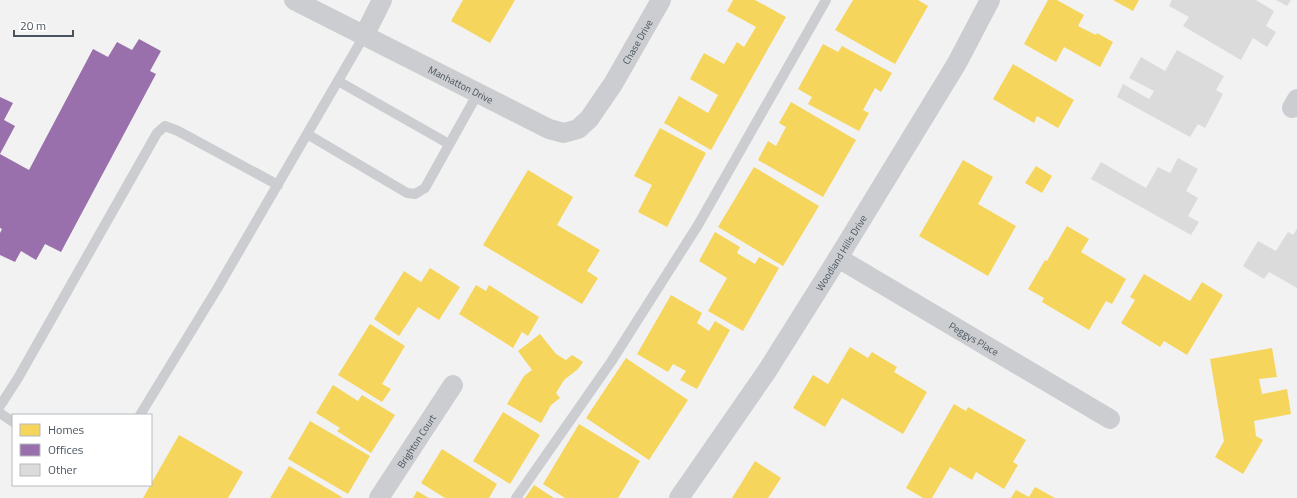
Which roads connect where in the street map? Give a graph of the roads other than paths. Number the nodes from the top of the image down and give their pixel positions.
1 (294, 0) edge
2 (382, 0) edge
3 (661, 0) edge
4 (826, 0) edge
5 (990, 0) edge
6 (364, 36) junction
7 (338, 81) junction
8 (613, 84) joint
9 (478, 93) junction
10 (307, 134) junction
11 (449, 144) junction
12 (278, 185) junction
13 (838, 258) junction
14 (453, 385) dead end
15 (0, 406) edge
16 (0, 413) edge
17 (141, 414) edge
18 (1110, 419) dead end
19 (12, 421) edge
20 (379, 498) edge
21 (516, 498) edge
22 (679, 498) edge

1 - 6 street, Manhatton Drive
2 - 6 street
3 - 8 street, Chase Drive
4 - 21 lane
5 - 13 street, Woodland Hills Drive
6 - 7 lane
6 - 9 street, Manhatton Drive
7 - 10 lane
7 - 11 lane
8 - 9 street, Manhatton Drive
9 - 11 lane
10 - 11 lane
10 - 12 lane
12 - 15 lane
12 - 17 lane
13 - 18 street, Peggys Place
13 - 22 street, Woodland Hills Drive
14 - 20 street, Brighton Court
16 - 19 lane

